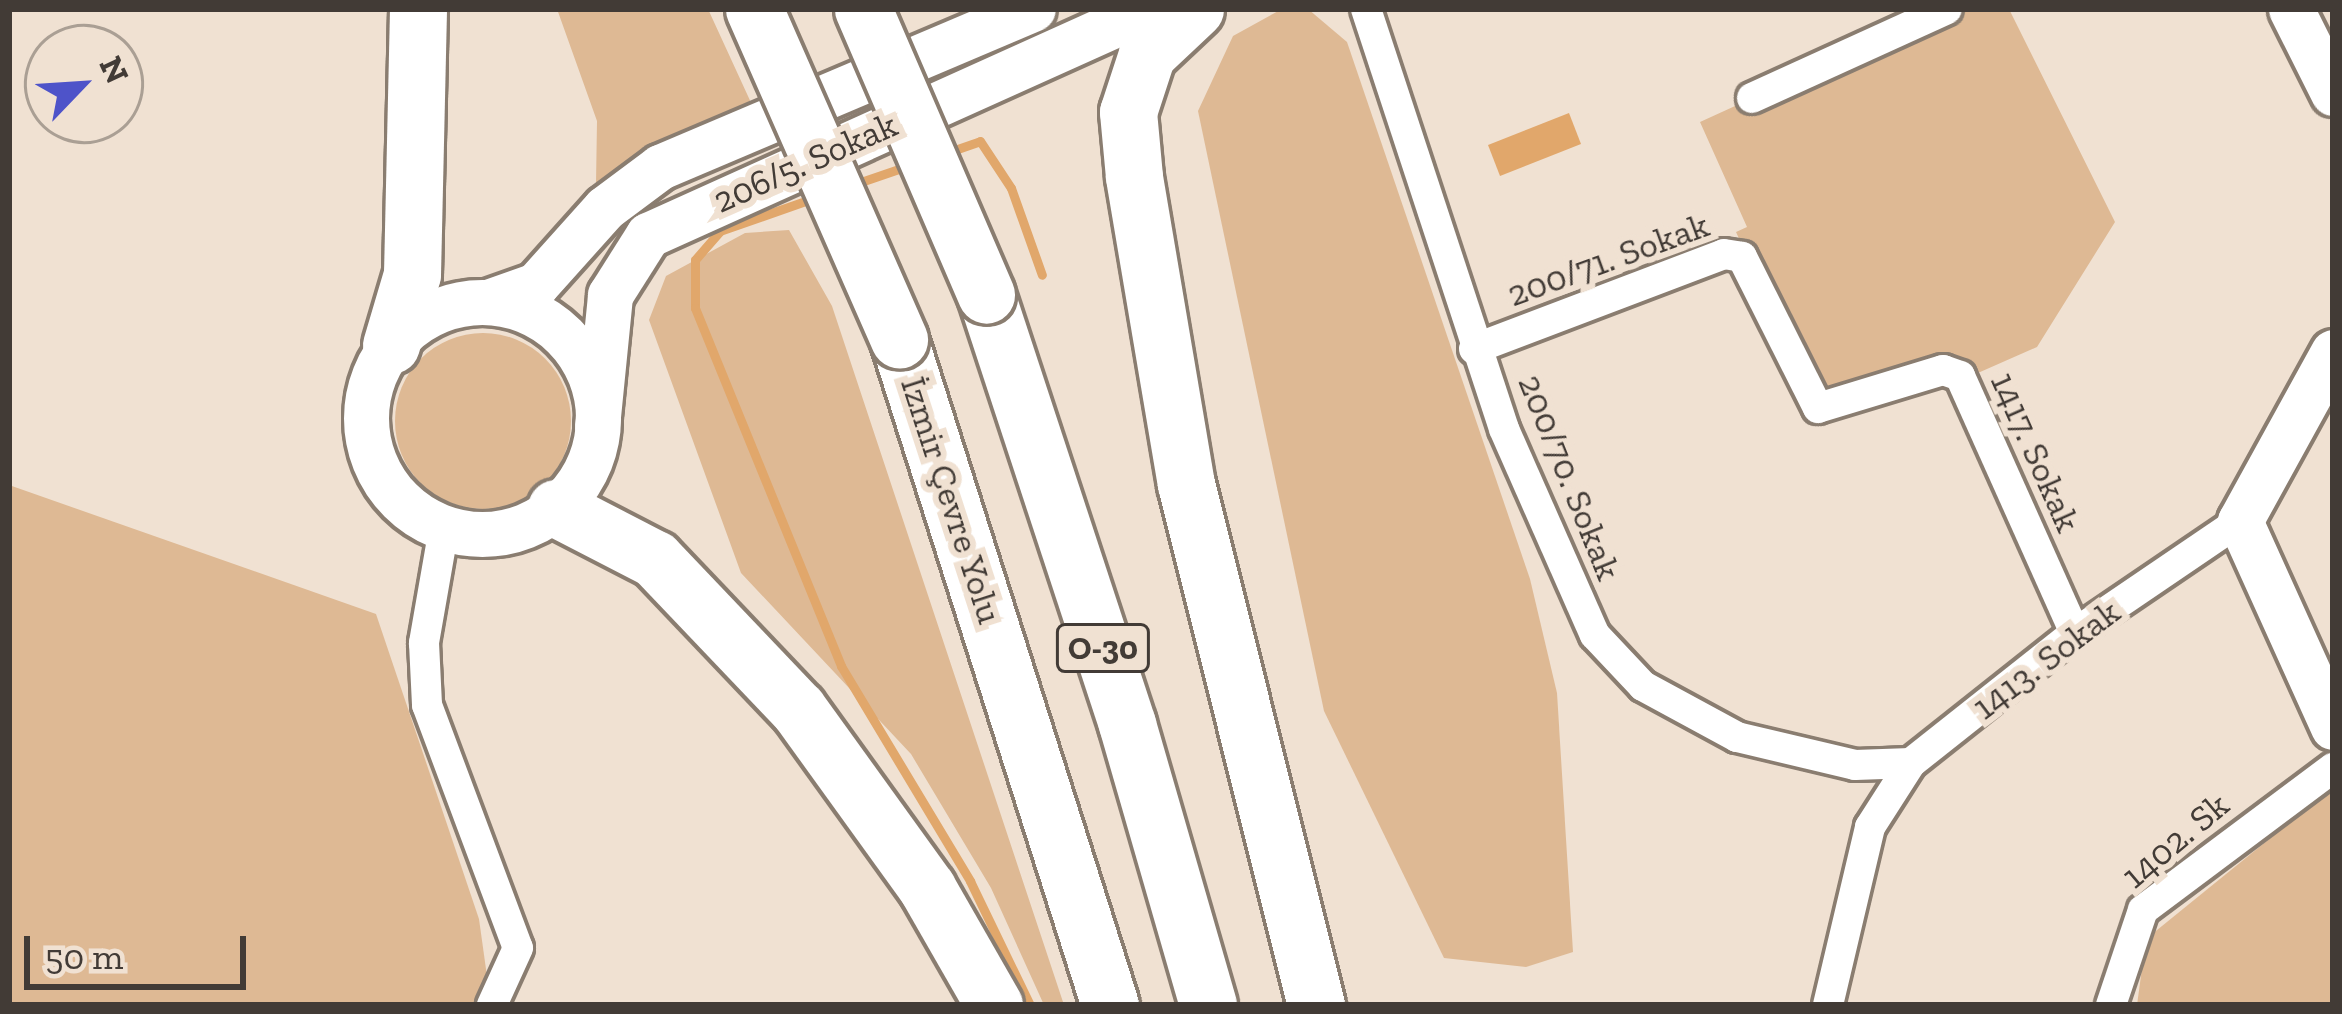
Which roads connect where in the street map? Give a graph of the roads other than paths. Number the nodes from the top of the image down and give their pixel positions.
1 (418, 9) edge
2 (754, 9) edge
3 (863, 9) edge
4 (1034, 9) edge
5 (1149, 9) edge
6 (1195, 9) edge
7 (1366, 9) edge
8 (1947, 9) edge
9 (2290, 9) edge
10 (2333, 93) edge
11 (1752, 98) dead end
12 (488, 302) junction
13 (391, 345) junction
14 (1474, 349) junction
15 (2333, 352) edge
16 (1818, 408) joint
17 (597, 426) junction
18 (556, 508) junction
19 (2240, 520) junction
20 (444, 528) junction
21 (2075, 633) junction
22 (2333, 727) edge
23 (1911, 763) junction
24 (2333, 768) edge
25 (492, 1005) edge
26 (994, 1005) edge
27 (1110, 1005) edge
28 (1208, 1005) edge
29 (1316, 1005) edge
30 (1828, 1005) edge
31 (2111, 1005) edge

1 - 13 highway
2 - 27 highway, İzmir Çevre Yolu / O-30, bridge
3 - 28 highway, O-30, bridge
4 - 12 main road, 206/5. Sokak
5 - 17 main road, 206/5. Sokak
6 - 29 highway
7 - 14 street, 200/70. Sokak
8 - 11 street
9 - 10 main road
12 - 13 main road
12 - 17 main road
13 - 20 main road
14 - 16 street, 200/71. Sokak
14 - 23 street, 200/70. Sokak
15 - 19 main road, 1413. Sokak
16 - 21 street, 1417. Sokak
17 - 18 main road
18 - 20 main road
18 - 26 highway
19 - 21 street, 1413. Sokak
19 - 22 main road
20 - 25 street
21 - 23 street, 1413. Sokak
23 - 30 street, 1413. Sokak
24 - 31 street, 1402. Sk

